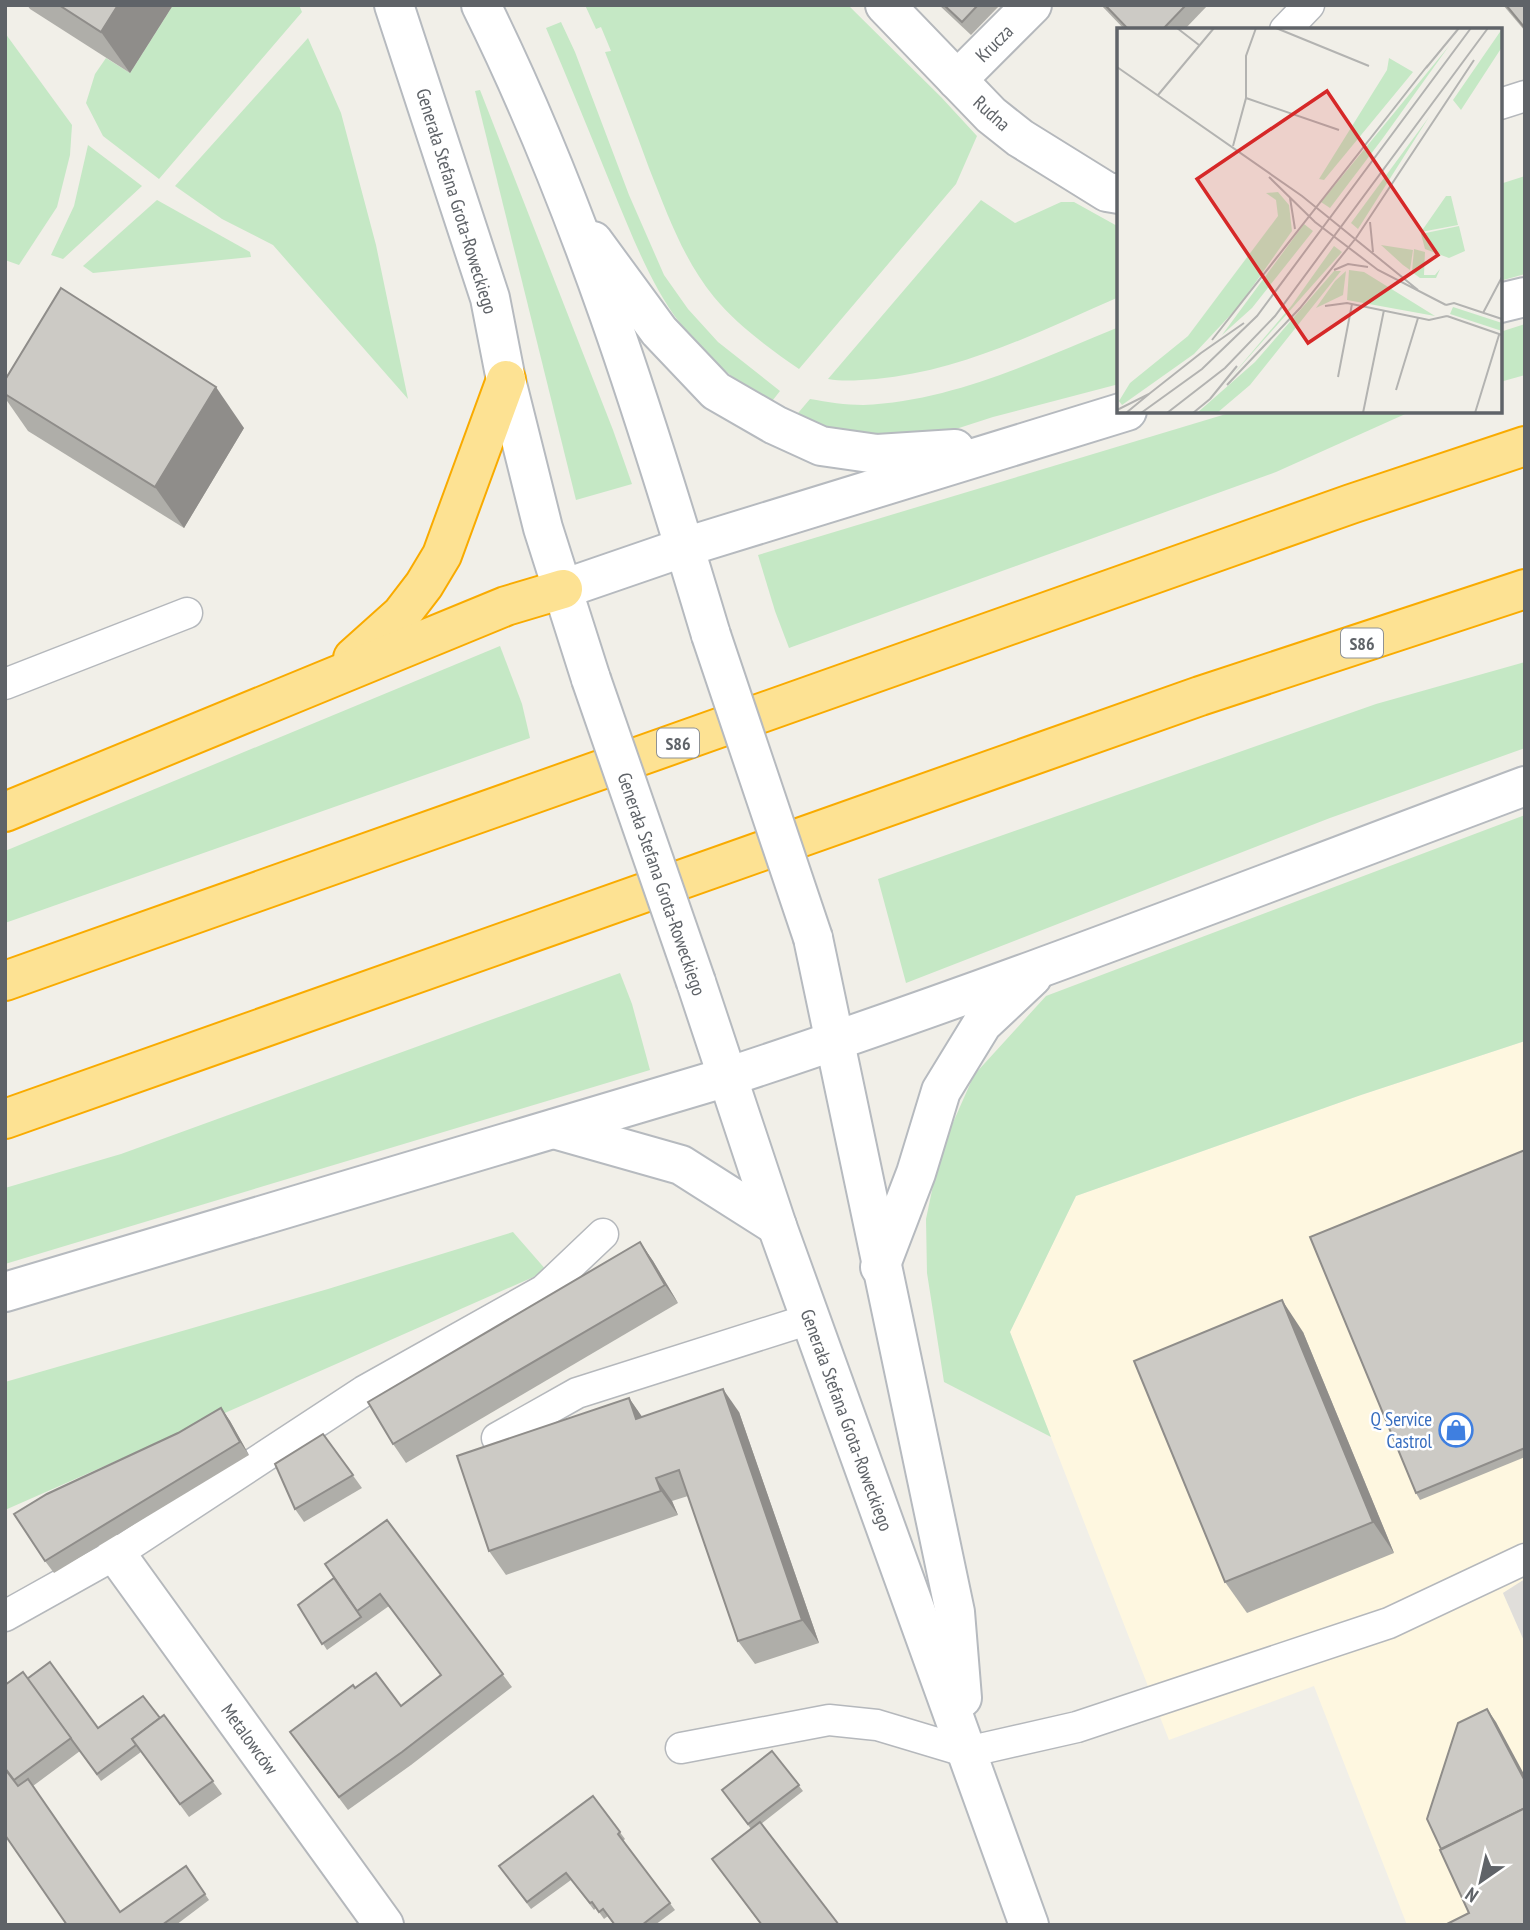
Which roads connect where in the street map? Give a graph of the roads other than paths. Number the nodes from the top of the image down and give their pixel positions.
1 (394, 5) edge
2 (481, 5) edge
3 (885, 5) edge
4 (1032, 5) edge
5 (1309, 5) edge
6 (1287, 28) edge
7 (957, 80) junction
8 (1525, 96) edge
9 (1502, 103) edge
10 (1117, 194) edge
11 (571, 210) junction
12 (1525, 297) edge
13 (1502, 303) edge
14 (506, 380) junction
15 (1120, 413) edge
16 (1016, 445) junction
17 (1525, 446) edge
18 (685, 547) junction
19 (563, 589) junction
20 (1525, 589) edge
21 (187, 613) dead end
22 (334, 676) junction
23 (5, 684) edge
24 (1525, 786) edge
25 (5, 812) edge
26 (1042, 967) junction
27 (5, 981) edge
28 (833, 1042) junction
29 (727, 1077) junction
30 (5, 1119) edge
31 (554, 1129) junction
32 (776, 1226) junction
33 (603, 1234) dead end
34 (880, 1267) junction
35 (5, 1292) edge
36 (810, 1319) junction
37 (497, 1438) dead end
38 (116, 1554) junction
39 (1525, 1559) edge
40 (5, 1616) edge
41 (681, 1748) dead end
42 (967, 1752) junction
43 (384, 1925) edge
44 (1029, 1925) edge

1 - 14 street, Generała Stefana Grota-Roweckiego
2 - 11 street, Generała Stefana Grota-Roweckiego
3 - 7 street, Rudna
4 - 7 street, Krucza
5 - 6 lane
7 - 10 street, Rudna
8 - 9 lane
11 - 16 street
11 - 18 street, Generała Stefana Grota-Roweckiego
12 - 13 street
14 - 19 street, Generała Stefana Grota-Roweckiego
14 - 22 highway
15 - 16 street
16 - 18 street
17 - 27 highway, S86
18 - 19 street
18 - 28 street, Generała Stefana Grota-Roweckiego, bridge
19 - 22 highway
19 - 29 street, Generała Stefana Grota-Roweckiego, bridge
20 - 30 highway, S86
21 - 23 lane
22 - 25 highway
24 - 26 street
26 - 28 street
26 - 34 street
28 - 29 street
28 - 34 street, Generała Stefana Grota-Roweckiego
29 - 31 street
29 - 32 street, Generała Stefana Grota-Roweckiego
31 - 32 street
31 - 35 street
32 - 36 street, Generała Stefana Grota-Roweckiego
33 - 38 lane
34 - 42 street, Generała Stefana Grota-Roweckiego
36 - 37 lane
36 - 42 street, Generała Stefana Grota-Roweckiego
38 - 40 lane
38 - 43 street, Metalowców
39 - 42 lane
41 - 42 lane
42 - 44 street, Generała Stefana Grota-Roweckiego

